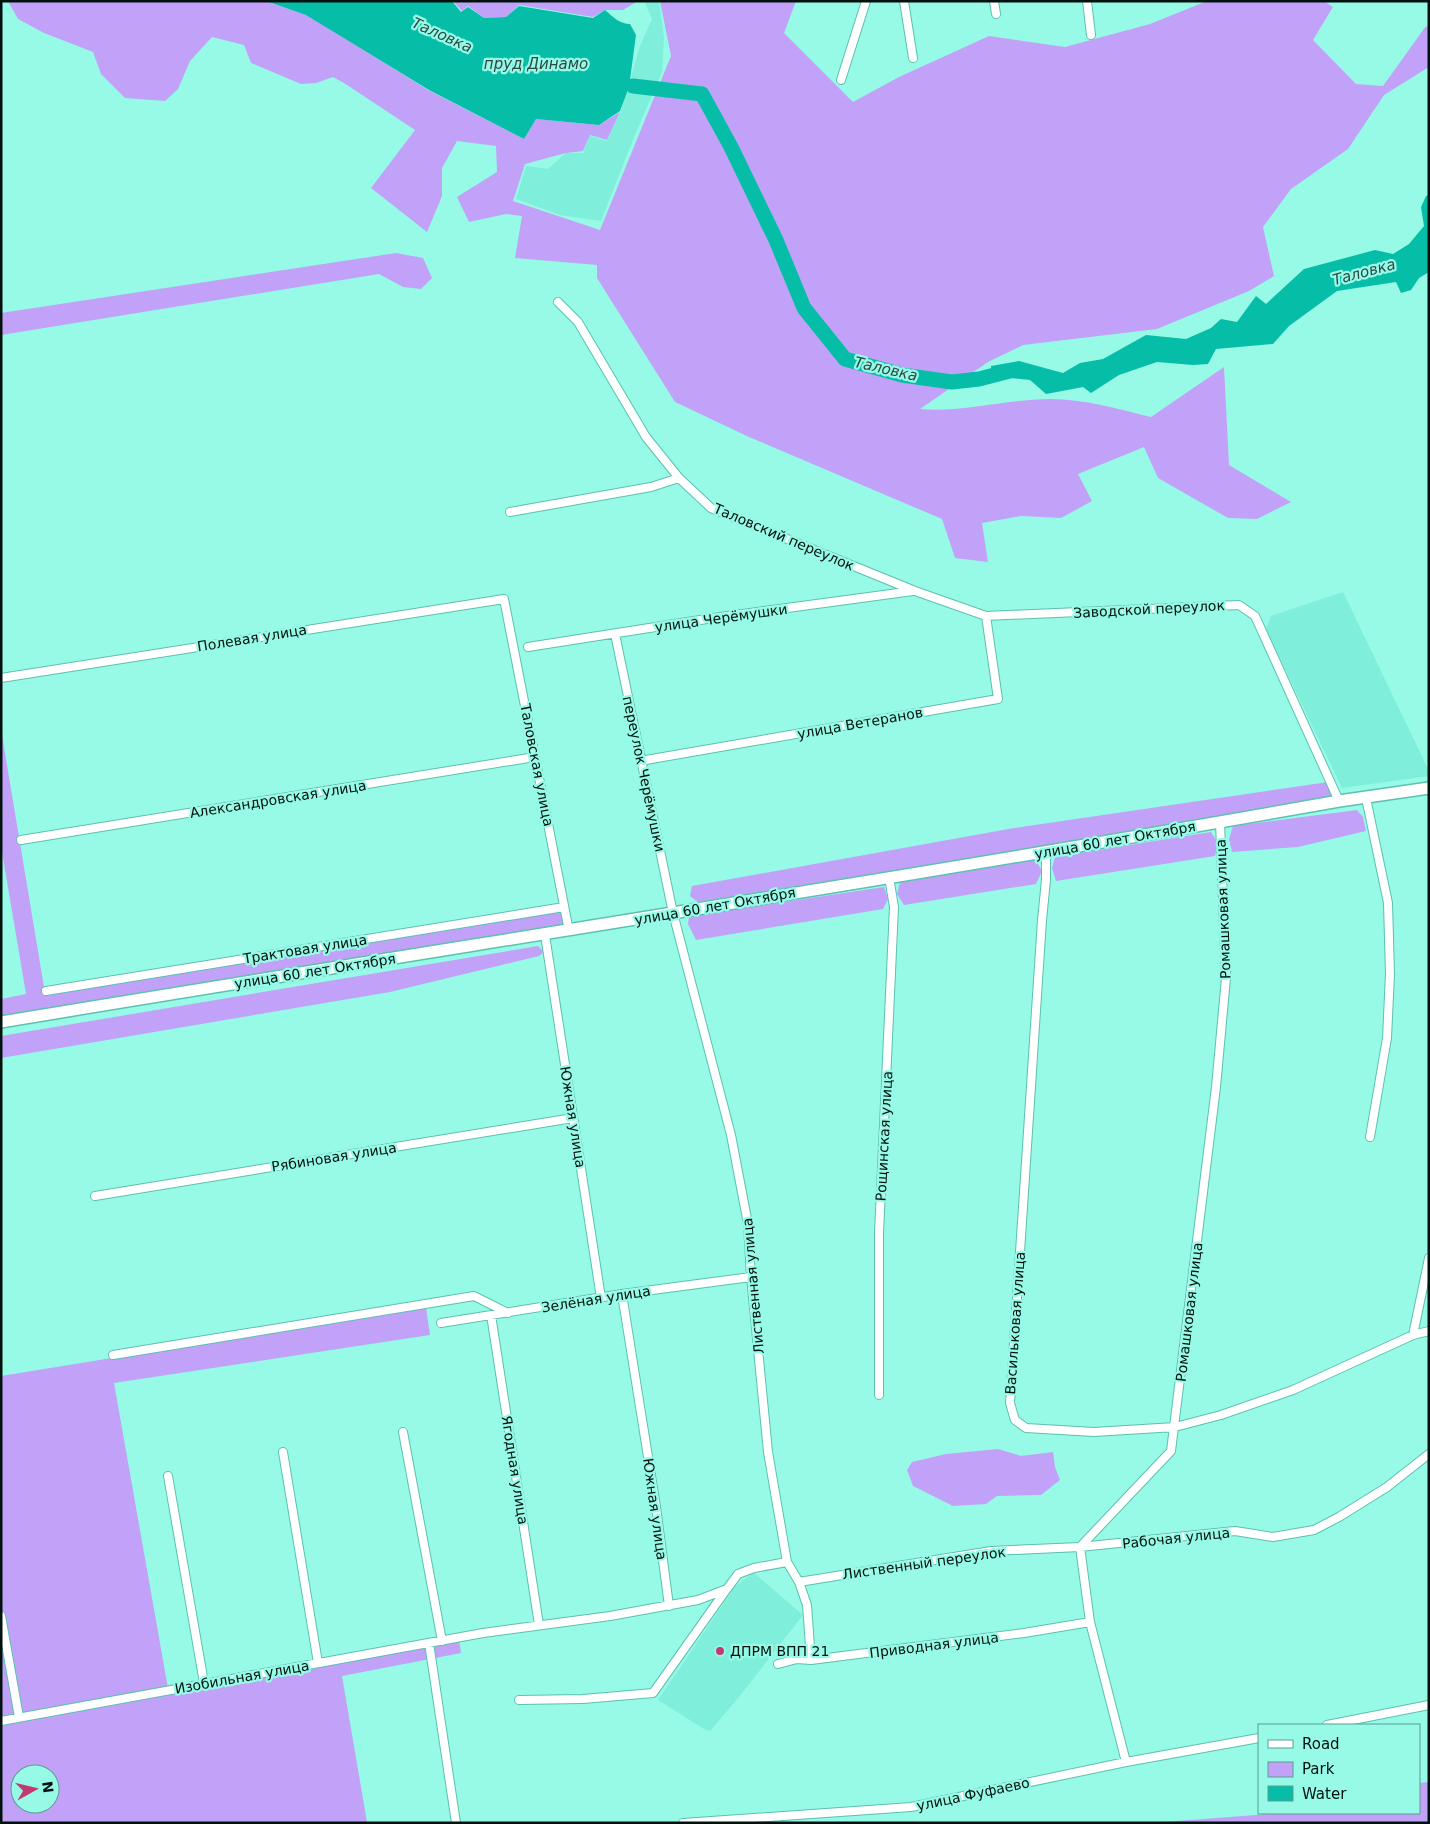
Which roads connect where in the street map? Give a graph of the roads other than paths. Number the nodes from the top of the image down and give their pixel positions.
1 (866, 1) edge
2 (904, 1) edge
3 (994, 1) edge
4 (1087, 1) edge
5 (996, 14) dead end
6 (1092, 35) dead end
7 (912, 58) dead end
8 (841, 80) dead end
9 (558, 302) dead end
10 (678, 478) junction
11 (510, 512) dead end
12 (915, 591) junction
13 (504, 599) joint
14 (986, 616) junction
15 (615, 634) junction
16 (528, 646) dead end
17 (1, 678) edge
18 (535, 757) junction
19 (640, 761) junction
20 (1429, 788) edge
21 (1366, 798) junction
22 (1339, 801) junction
23 (1220, 822) junction
24 (21, 840) dead end
25 (1046, 852) junction
26 (889, 877) junction
27 (564, 907) junction
28 (673, 913) junction
29 (569, 931) junction
30 (544, 935) junction
31 (46, 991) dead end
32 (1, 1022) edge
33 (573, 1118) junction
34 (1370, 1137) dead end
35 (95, 1196) dead end
36 (1429, 1258) edge
37 (751, 1278) junction
38 (622, 1294) junction
39 (601, 1298) junction
40 (508, 1312) junction
41 (491, 1315) junction
42 (441, 1323) dead end
43 (1429, 1330) edge
44 (1413, 1335) junction
45 (113, 1355) dead end
46 (879, 1395) dead end
47 (1175, 1427) junction
48 (403, 1432) dead end
49 (283, 1452) dead end
50 (1429, 1454) edge
51 (168, 1476) dead end
52 (1080, 1547) junction
53 (787, 1562) junction
54 (799, 1582) junction
55 (727, 1589) junction
56 (669, 1606) junction
57 (1, 1616) edge
58 (1090, 1622) junction
59 (539, 1625) junction
60 (442, 1640) junction
61 (430, 1643) junction
62 (811, 1660) junction
63 (318, 1663) junction
64 (778, 1664) dead end
65 (204, 1683) junction
66 (519, 1700) dead end
67 (1429, 1705) edge
68 (19, 1717) junction
69 (1, 1720) edge
70 (1332, 1724) edge
71 (1258, 1738) edge
72 (1126, 1762) junction
73 (456, 1823) edge
74 (683, 1823) edge

1 - 8 street
2 - 7 street
3 - 5 street
4 - 6 street
9 - 10 street, Таловский переулок
10 - 11 street
10 - 12 street, Таловский переулок
12 - 14 street, Таловский переулок
12 - 15 street, улица Черёмушки
13 - 17 street, Полевая улица
13 - 18 street, Таловская улица
14 - 19 street, улица Ветеранов
14 - 22 street, Заводской переулок
15 - 16 street, улица Черёмушки
15 - 19 street, переулок Черёмушки
18 - 24 street, Александровская улица
18 - 27 street, Таловская улица
19 - 28 street, переулок Черёмушки
20 - 21 street, улица 60 лет Октября
21 - 22 street, улица 60 лет Октября
21 - 34 street
22 - 23 street, улица 60 лет Октября
23 - 25 street, улица 60 лет Октября
23 - 47 street, Ромашковая улица
25 - 26 street, улица 60 лет Октября
25 - 47 street, Васильковая улица
26 - 28 street, улица 60 лет Октября
26 - 46 street, Рощинская улица
27 - 29 street, Таловская улица
27 - 31 street, Трактовая улица
28 - 29 street, улица 60 лет Октября
28 - 37 street, Лиственная улица
29 - 30 street, улица 60 лет Октября
30 - 32 street, улица 60 лет Октября
30 - 33 street, Южная улица
33 - 35 street, Рябиновая улица
33 - 39 street, Южная улица
36 - 44 street
37 - 38 street, Зелёная улица
37 - 53 street, Лиственная улица
38 - 39 street, Зелёная улица
38 - 56 street, Южная улица
39 - 40 street, Зелёная улица
40 - 41 street, Зелёная улица
40 - 45 street
41 - 42 street, Зелёная улица
41 - 59 street, Ягодная улица
43 - 44 street, Васильковая улица
44 - 47 street, Васильковая улица
47 - 52 street, Ромашковая улица
48 - 60 street
49 - 63 street
50 - 52 street, Рабочая улица
51 - 65 street
52 - 54 street, Лиственный переулок
52 - 58 street
53 - 54 street, Лиственная улица
53 - 55 street
54 - 62 street, Лиственная улица
55 - 56 street, Изобильная улица
55 - 66 street
56 - 59 street, Изобильная улица
57 - 68 street
58 - 62 street, Приводная улица
58 - 72 street
59 - 60 street, Изобильная улица
60 - 61 street, Изобильная улица
61 - 63 street, Изобильная улица
61 - 73 street
62 - 64 street, Приводная улица
63 - 65 street, Изобильная улица
65 - 68 street, Изобильная улица
67 - 70 street
68 - 69 street, Изобильная улица
71 - 72 street, улица Фуфаево
72 - 74 street, улица Фуфаево

